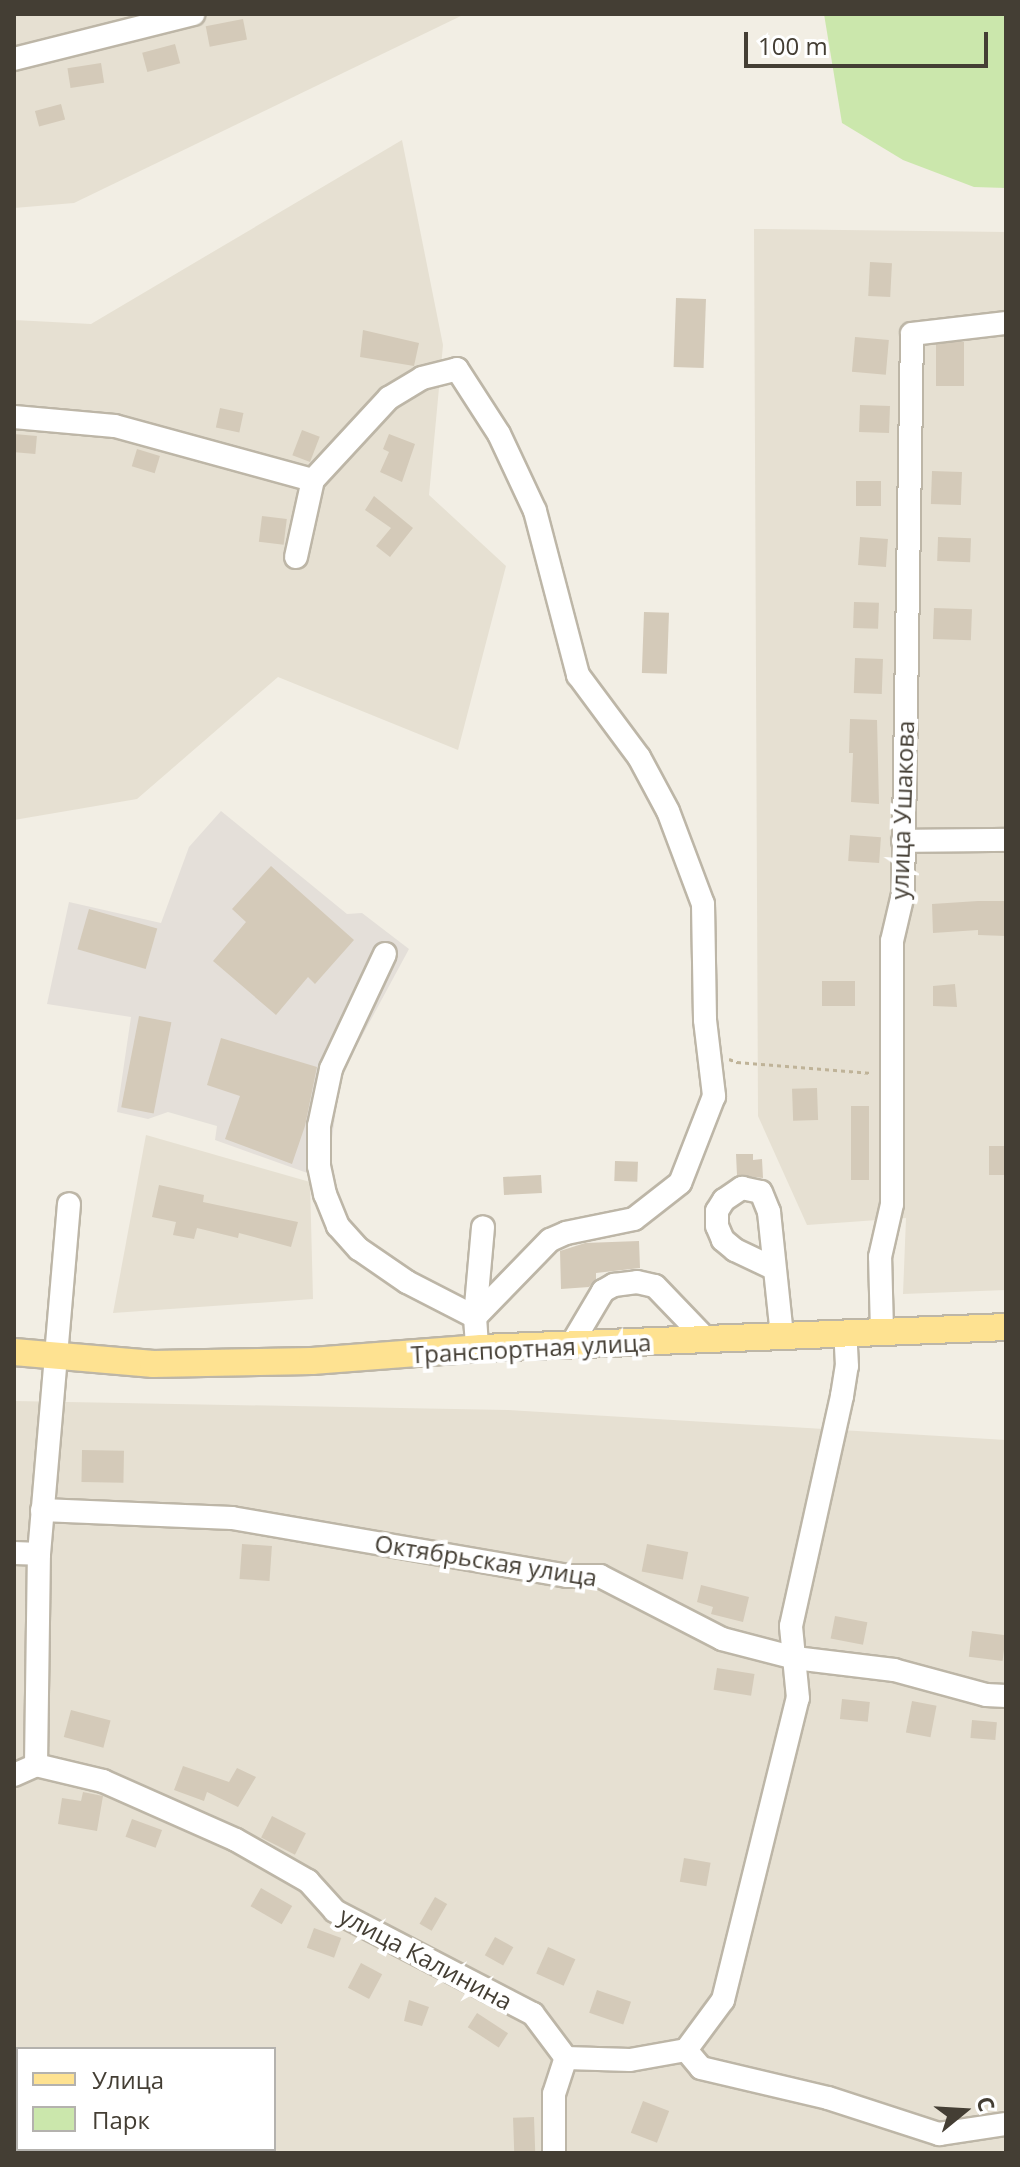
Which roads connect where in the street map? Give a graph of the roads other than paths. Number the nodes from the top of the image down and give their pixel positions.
1 (193, 14) edge
2 (14, 59) edge
3 (1006, 323) edge
4 (14, 417) edge
5 (313, 480) junction
6 (296, 557) dead end
7 (1006, 840) edge
8 (903, 841) junction
9 (385, 954) dead end
10 (69, 1204) dead end
11 (483, 1227) dead end
12 (773, 1268) dead end
13 (475, 1317) junction
14 (1006, 1327) edge
15 (882, 1331) junction
16 (845, 1333) junction
17 (782, 1336) junction
18 (706, 1339) junction
19 (571, 1345) junction
20 (477, 1349) junction
21 (14, 1352) edge
22 (56, 1357) junction
23 (42, 1510) junction
24 (14, 1553) edge
25 (39, 1554) junction
26 (795, 1658) junction
27 (1006, 1696) edge
28 (36, 1765) junction
29 (14, 1775) edge
30 (686, 2050) junction
31 (566, 2058) junction
32 (1006, 2124) edge
33 (938, 2143) edge
34 (554, 2153) edge

1 - 2 street
3 - 8 street, улица Ушакова
4 - 5 street
5 - 6 street
5 - 13 street
7 - 8 street
8 - 15 street, улица Ушакова
9 - 13 street
10 - 22 street
11 - 13 street
12 - 17 street
13 - 20 street
14 - 15 main road, Транспортная улица
15 - 16 main road, Транспортная улица
16 - 17 main road, Транспортная улица
16 - 26 street
17 - 18 main road, Транспортная улица
18 - 19 main road, Транспортная улица
18 - 19 street
19 - 20 main road, Транспортная улица
20 - 22 main road, Транспортная улица
21 - 22 main road, Транспортная улица
22 - 23 street
23 - 25 street
23 - 26 street, Октябрьская улица
24 - 25 street
25 - 28 street
26 - 27 street, Октябрьская улица
26 - 30 street
28 - 29 street
28 - 31 street, улица Калинина
30 - 31 street
30 - 33 street
31 - 34 street
32 - 33 street

